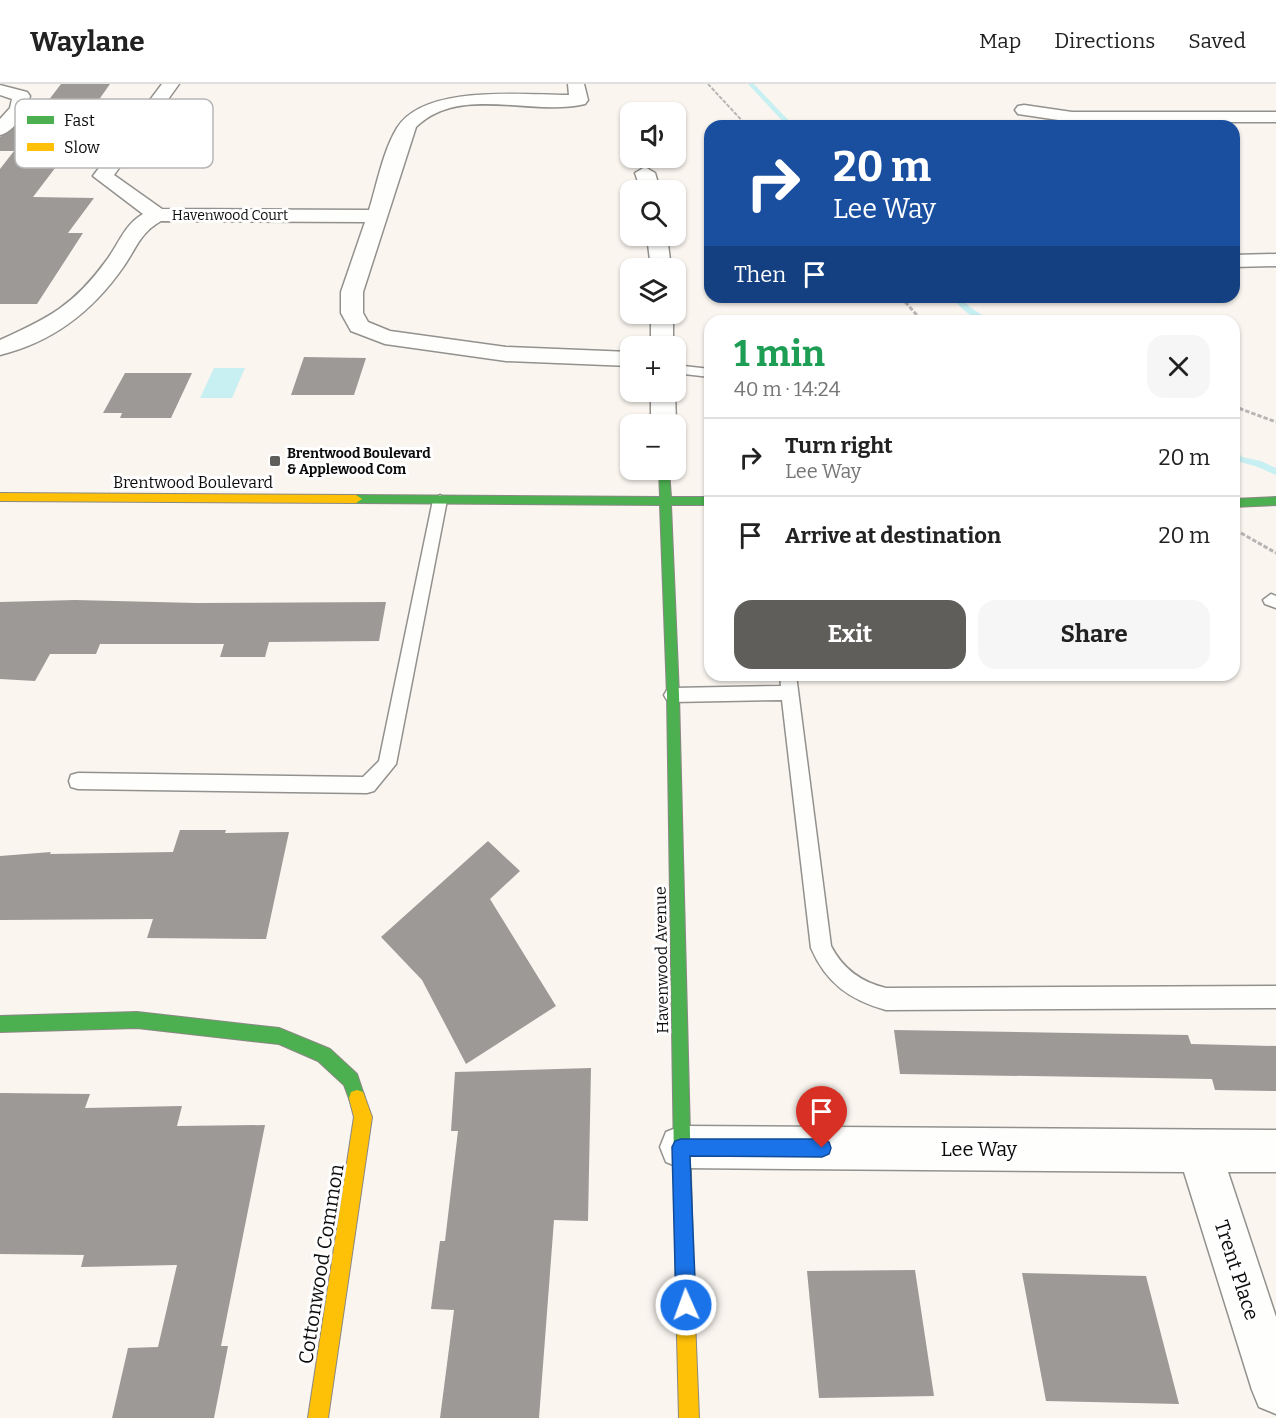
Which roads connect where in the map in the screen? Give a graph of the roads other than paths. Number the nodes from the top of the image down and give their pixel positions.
1 (171, 84) edge
2 (576, 84) edge
3 (0, 90) edge
4 (20, 99) edge
5 (160, 99) edge
6 (1022, 110) edge
7 (15, 112) edge
8 (1276, 117) edge
9 (0, 130) edge
10 (108, 168) edge
11 (157, 215) junction
12 (377, 216) junction
13 (1276, 260) edge
14 (1240, 261) edge
15 (0, 348) edge
16 (620, 359) edge
17 (686, 370) edge
18 (704, 372) edge
19 (665, 480) edge
20 (0, 497) edge
21 (440, 500) junction
22 (666, 501) junction
23 (704, 501) edge
24 (1270, 501) edge
25 (1240, 502) edge
26 (789, 684) edge
27 (673, 695) junction
28 (78, 781) dead end
29 (1276, 997) edge
30 (0, 1024) edge
31 (681, 1147) junction
32 (1199, 1150) junction
33 (1276, 1151) edge
34 (1276, 1390) edge
35 (318, 1418) edge
36 (689, 1418) edge

1 - 5 street, Havenwood Court
2 - 12 street
3 - 4 street
6 - 8 street
7 - 9 street
10 - 11 street, Havenwood Court
11 - 12 street, Havenwood Court
11 - 15 street
12 - 16 street
13 - 14 street
17 - 18 lane
19 - 22 street
20 - 21 street, Brentwood Boulevard
21 - 22 street, Brentwood Boulevard
21 - 28 lane
22 - 23 street, Brentwood Boulevard
22 - 27 street, Havenwood Avenue
24 - 25 street
26 - 27 lane
26 - 29 lane
27 - 31 street, Havenwood Avenue
30 - 35 street, Cottonwood Common
31 - 32 street, Lee Way
31 - 36 street, Havenwood Avenue
32 - 33 street, Lee Way
32 - 34 street, Trent Place

